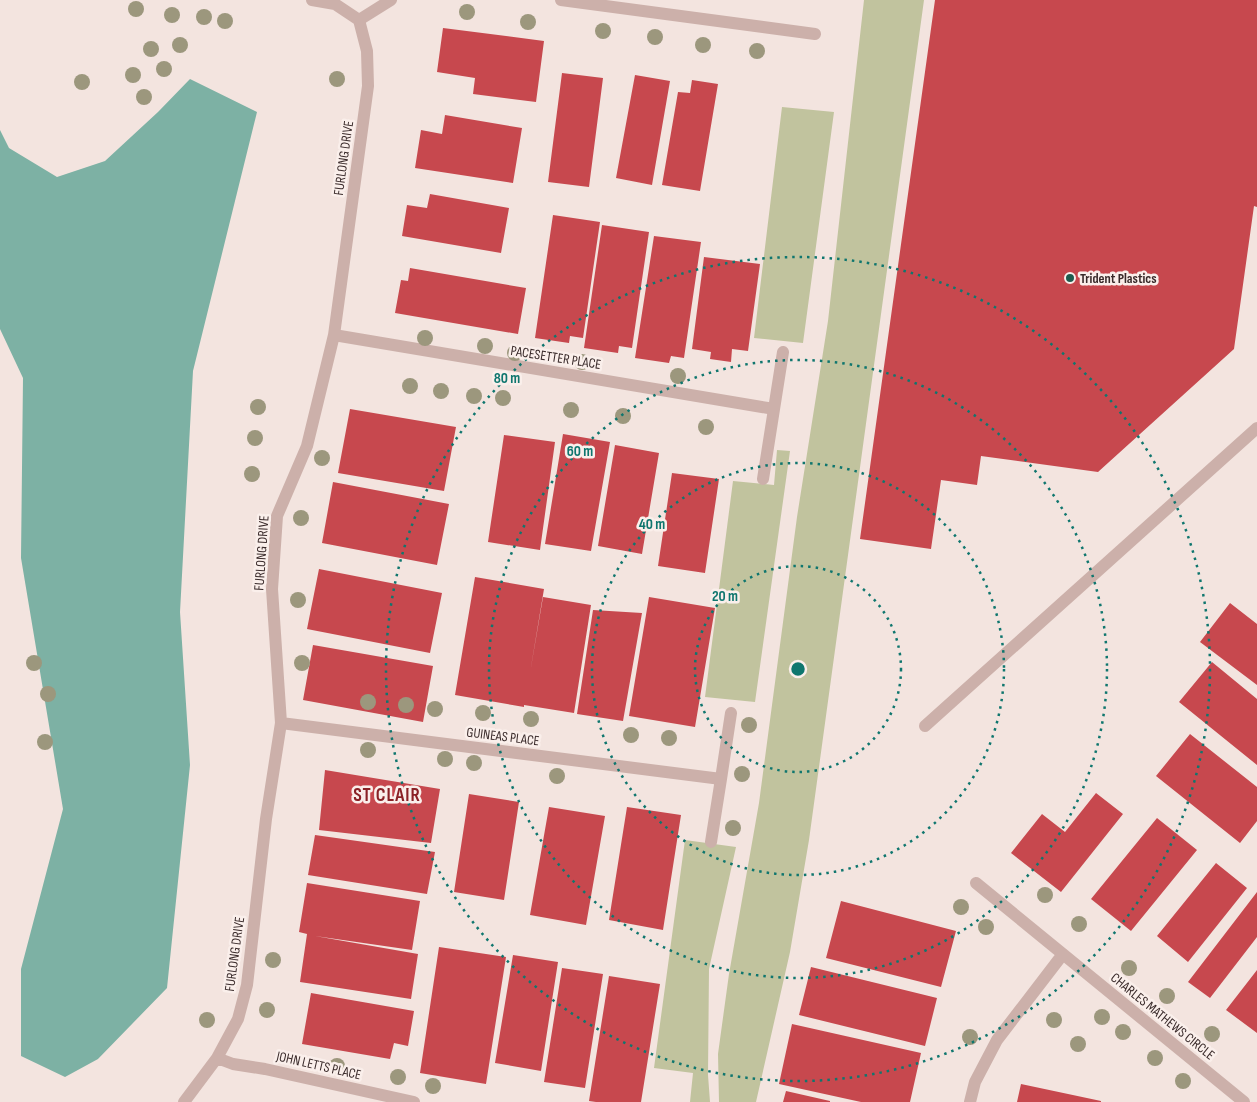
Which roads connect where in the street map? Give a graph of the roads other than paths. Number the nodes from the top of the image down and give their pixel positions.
1 (312, 0) edge
2 (391, 0) edge
3 (562, 0) edge
4 (359, 20) junction
5 (815, 34) dead end
6 (334, 335) junction
7 (783, 352) dead end
8 (774, 409) junction
9 (1257, 428) edge
10 (763, 480) dead end
11 (731, 712) dead end
12 (282, 723) junction
13 (925, 726) dead end
14 (721, 779) junction
15 (711, 842) dead end
16 (976, 883) dead end
17 (1063, 954) junction
18 (217, 1058) junction
19 (184, 1102) edge
20 (414, 1102) edge
21 (970, 1102) edge
22 (1244, 1102) edge

1 - 4 street
2 - 4 street
3 - 5 street
4 - 6 street, FURLONG DRIVE
6 - 8 street, PACESETTER PLACE
6 - 12 street, FURLONG DRIVE
7 - 8 street
8 - 10 street
9 - 13 street
11 - 14 street
12 - 14 street, GUINEAS PLACE
12 - 18 street, FURLONG DRIVE
14 - 15 street
16 - 17 street, CHARLES MATHEWS CIRCLE
17 - 21 street
17 - 22 street, CHARLES MATHEWS CIRCLE
18 - 19 street, FURLONG DRIVE
18 - 20 street, JOHN LETTS PLACE

